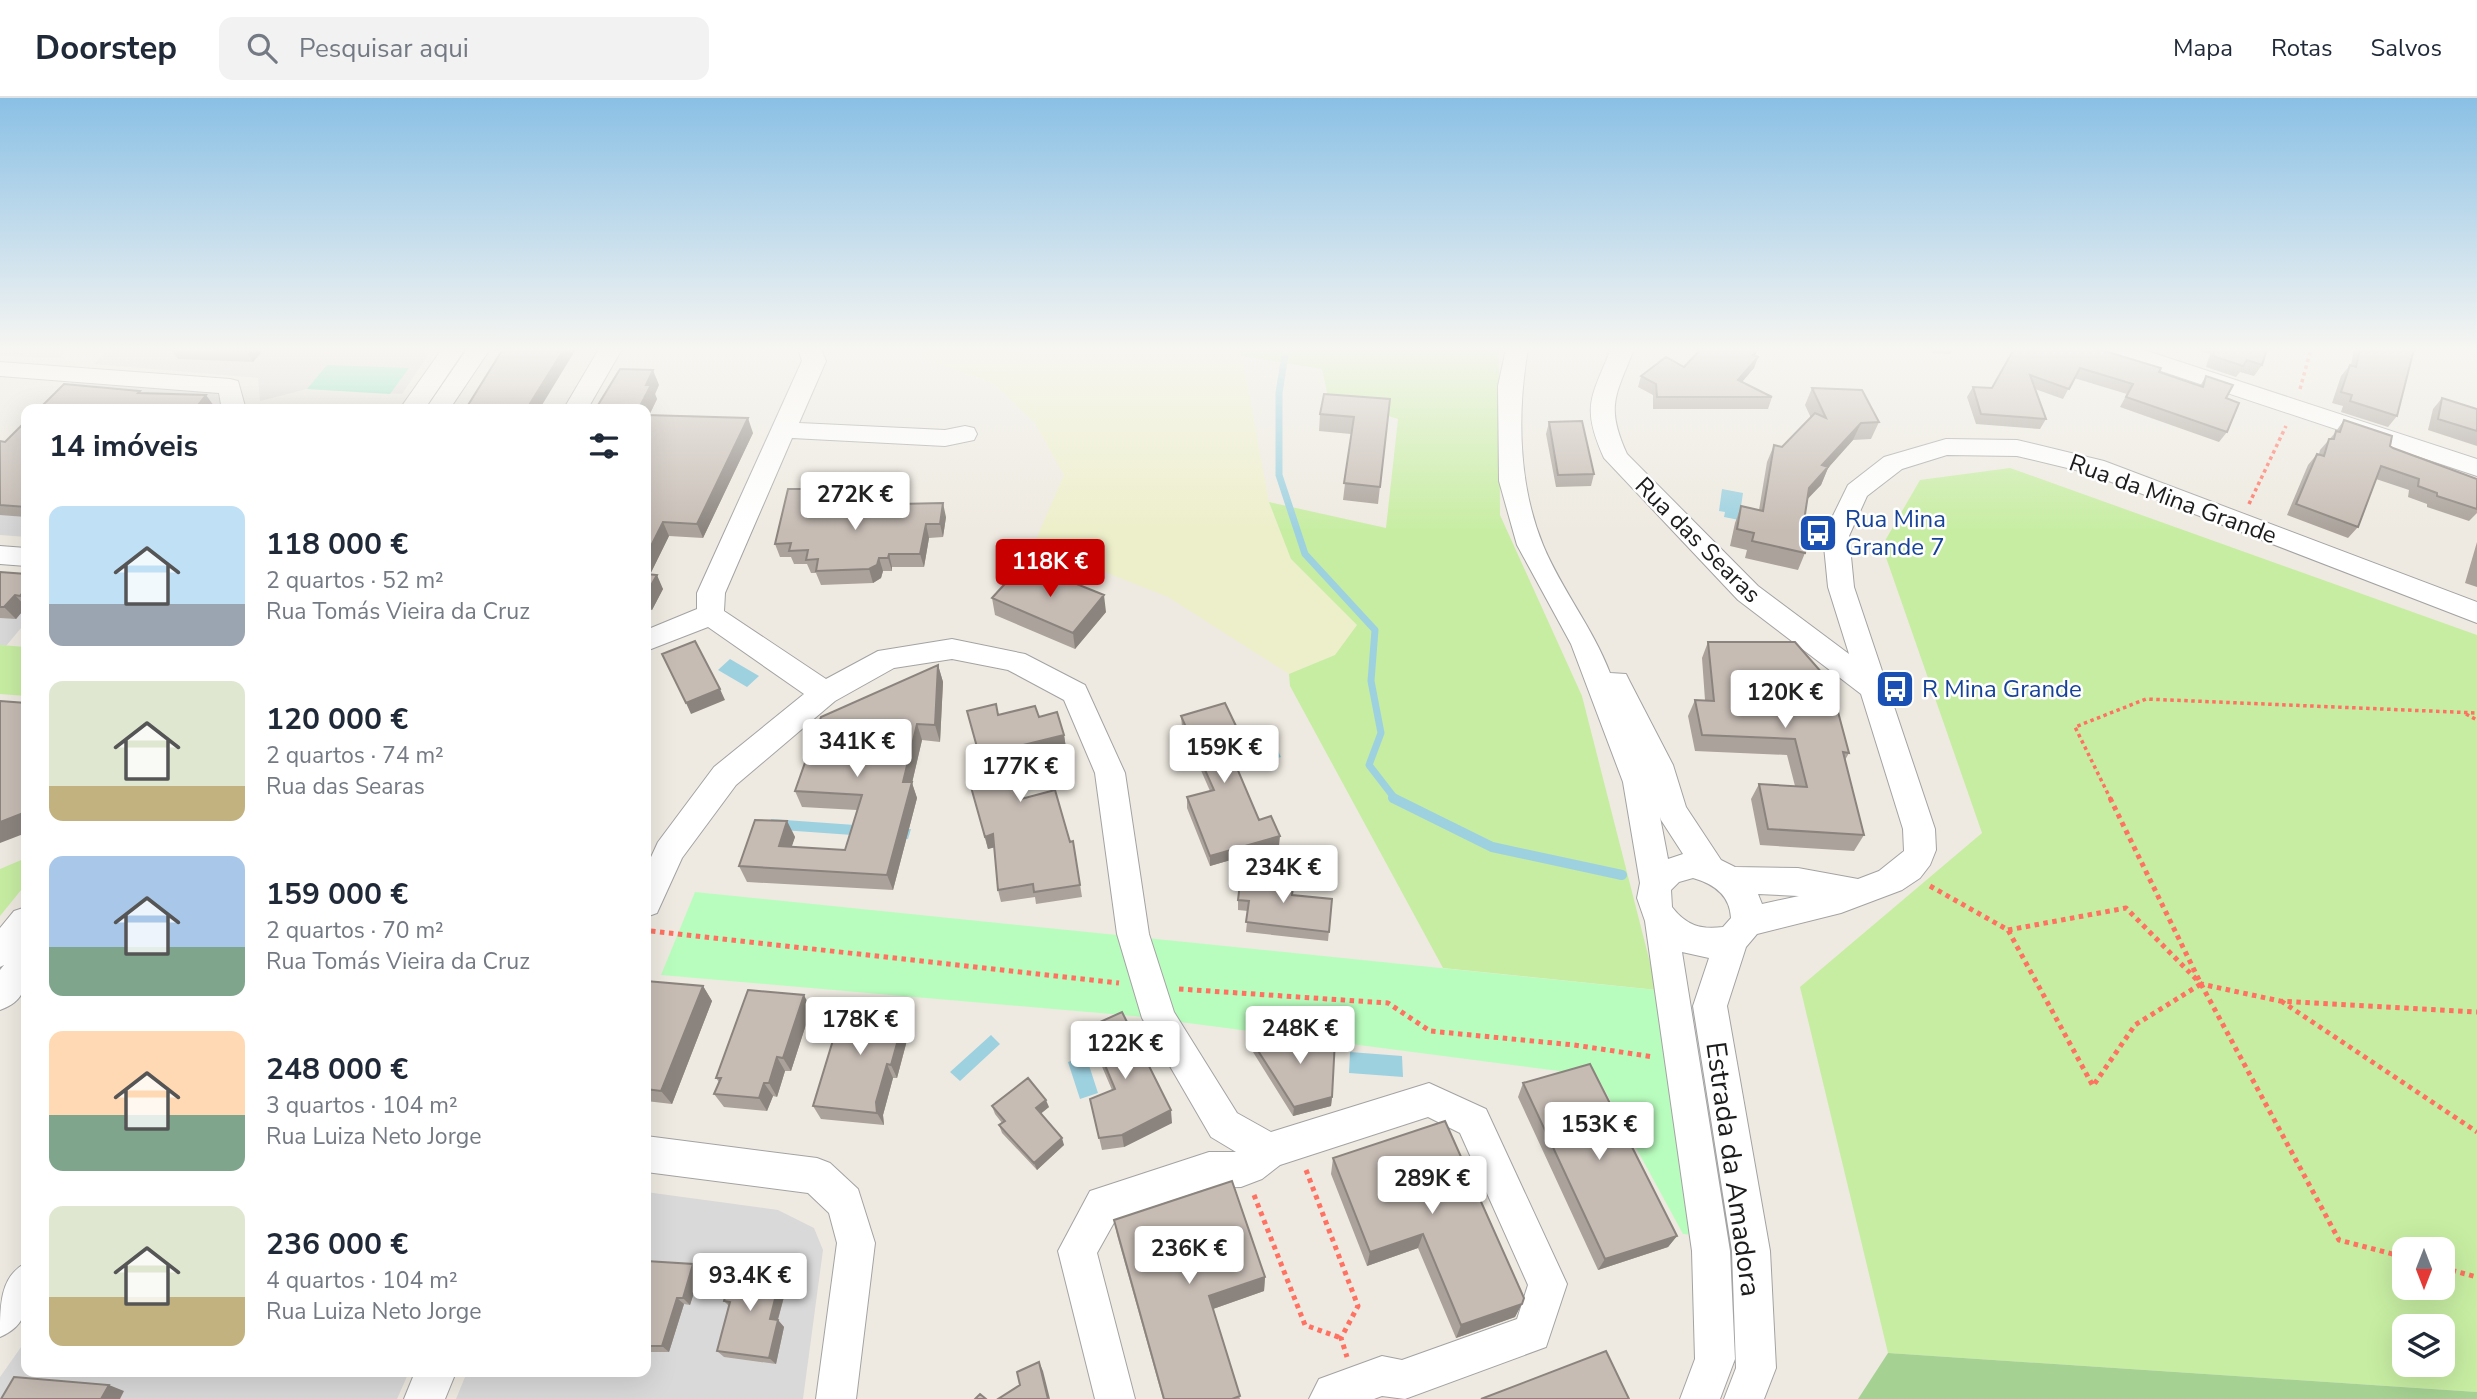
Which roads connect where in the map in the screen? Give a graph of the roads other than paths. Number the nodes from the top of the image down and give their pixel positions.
1 (792, 410) edge
2 (1510, 410) edge
3 (1602, 410) edge
4 (2300, 410) edge
5 (783, 430) junction
6 (965, 435) dead end
7 (2477, 468) edge
8 (0, 555) edge
9 (21, 557) edge
10 (2477, 613) edge
11 (709, 615) junction
12 (651, 639) edge
13 (1585, 644) junction
14 (1875, 690) junction
15 (825, 693) junction
16 (1720, 874) junction
17 (1656, 882) junction
18 (651, 892) edge
19 (1863, 893) junction
20 (1661, 922) junction
21 (21, 927) edge
22 (1740, 931) junction
23 (0, 951) edge
24 (21, 970) edge
25 (0, 995) edge
26 (1224, 1125) junction
27 (651, 1155) edge
28 (1254, 1158) junction
29 (21, 1289) edge
30 (0, 1317) edge
31 (434, 1377) edge
32 (1399, 1389) edge
33 (1343, 1392) edge
34 (424, 1399) edge
35 (836, 1399) edge
36 (1115, 1399) edge
37 (1700, 1399) edge
38 (1744, 1399) edge

1 - 5 street
2 - 13 street
3 - 14 street, Rua das Searas
4 - 7 street
5 - 6 street
5 - 11 street
8 - 9 street
10 - 14 street, Rua da Mina Grande
11 - 12 street
11 - 15 street
13 - 16 street
13 - 17 street
14 - 19 street, Rua da Mina Grande
15 - 18 street
15 - 26 street
16 - 17 street
16 - 19 street
16 - 22 street
17 - 20 street
19 - 22 street
20 - 22 street
20 - 37 street, Estrada da Amadora
21 - 23 street
22 - 38 street, Estrada da Amadora
24 - 25 street
26 - 28 street
26 - 28 street
27 - 35 street
28 - 32 street
28 - 36 street
29 - 30 street
31 - 34 street
32 - 33 street

